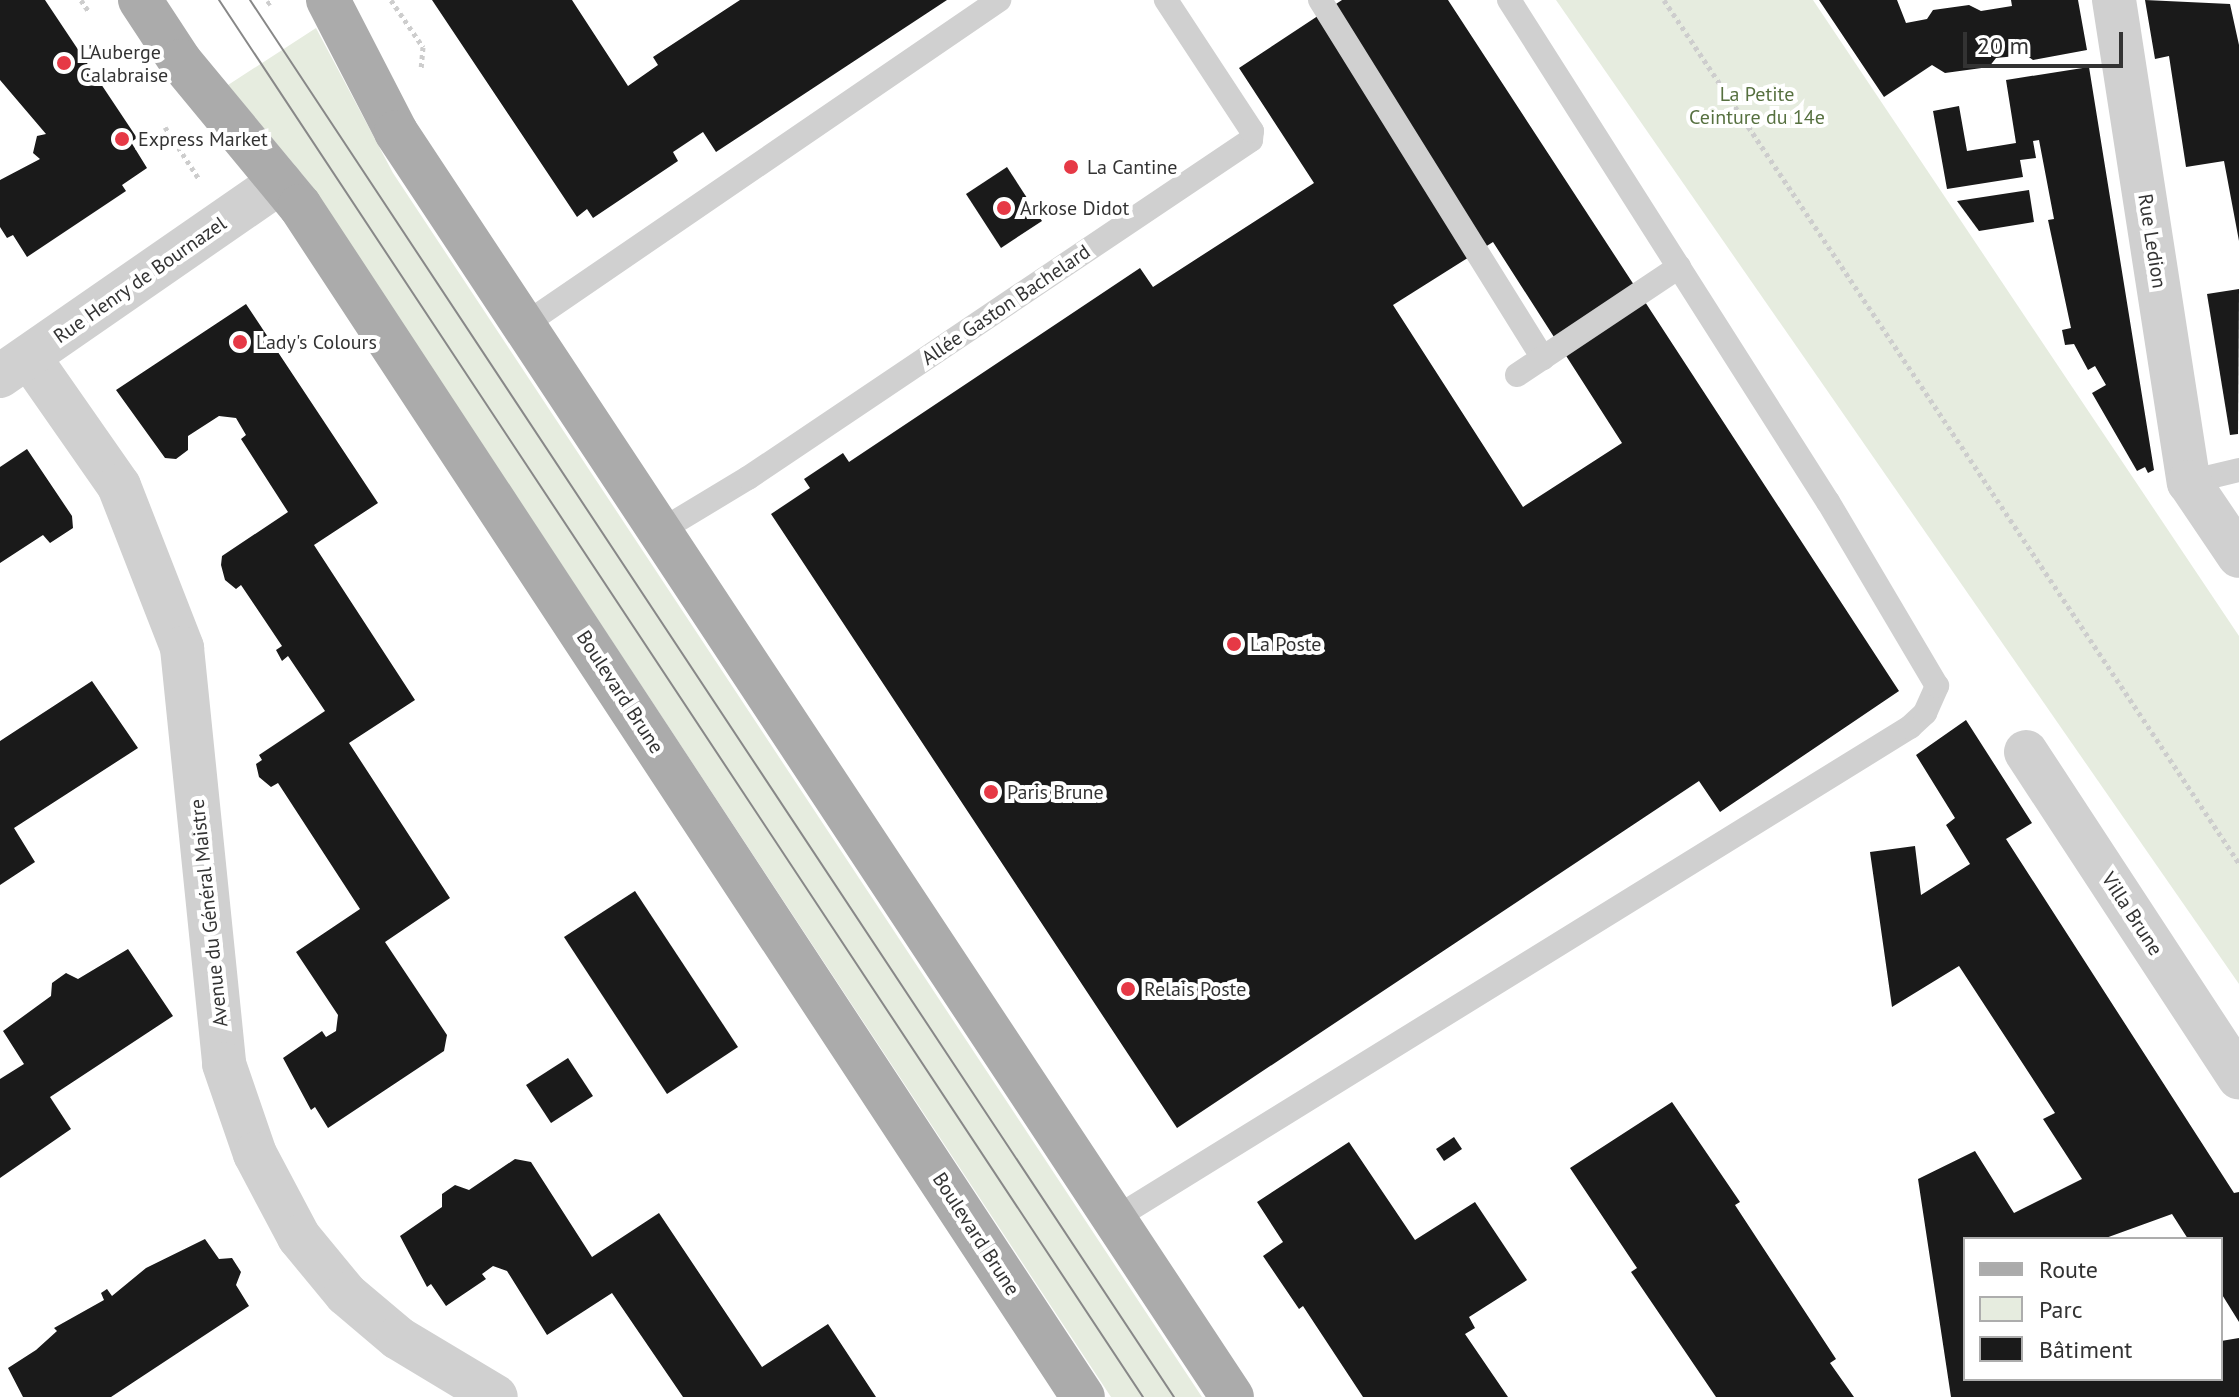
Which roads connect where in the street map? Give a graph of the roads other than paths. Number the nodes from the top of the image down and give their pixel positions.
1 (140, 0) edge
2 (328, 0) edge
3 (999, 0) edge
4 (1166, 0) edge
5 (1320, 0) edge
6 (1509, 0) edge
7 (2114, 0) edge
8 (280, 182) junction
9 (1679, 267) junction
10 (524, 325) junction
11 (1543, 358) junction
12 (15, 366) edge
13 (1517, 375) dead end
14 (2239, 470) edge
15 (2189, 482) junction
16 (660, 531) junction
17 (2239, 556) edge
18 (2026, 752) dead end
19 (2239, 1077) edge
20 (1114, 1219) junction
21 (496, 1397) edge
22 (1083, 1397) edge
23 (1232, 1397) edge

1 - 8 main road, Boulevard Brune
2 - 10 main road
3 - 10 lane
4 - 16 lane, Allée Gaston Bachelard
5 - 11 lane
6 - 9 lane
7 - 15 street, Rue Ledion
8 - 12 street, Rue Henry de Bournazel
8 - 22 main road, Boulevard Brune
9 - 11 lane
9 - 20 lane
10 - 16 main road
11 - 13 lane
12 - 21 street, Avenue du Général Maistre
14 - 15 lane
15 - 17 street
16 - 20 main road
18 - 19 street, Villa Brune
20 - 23 main road

